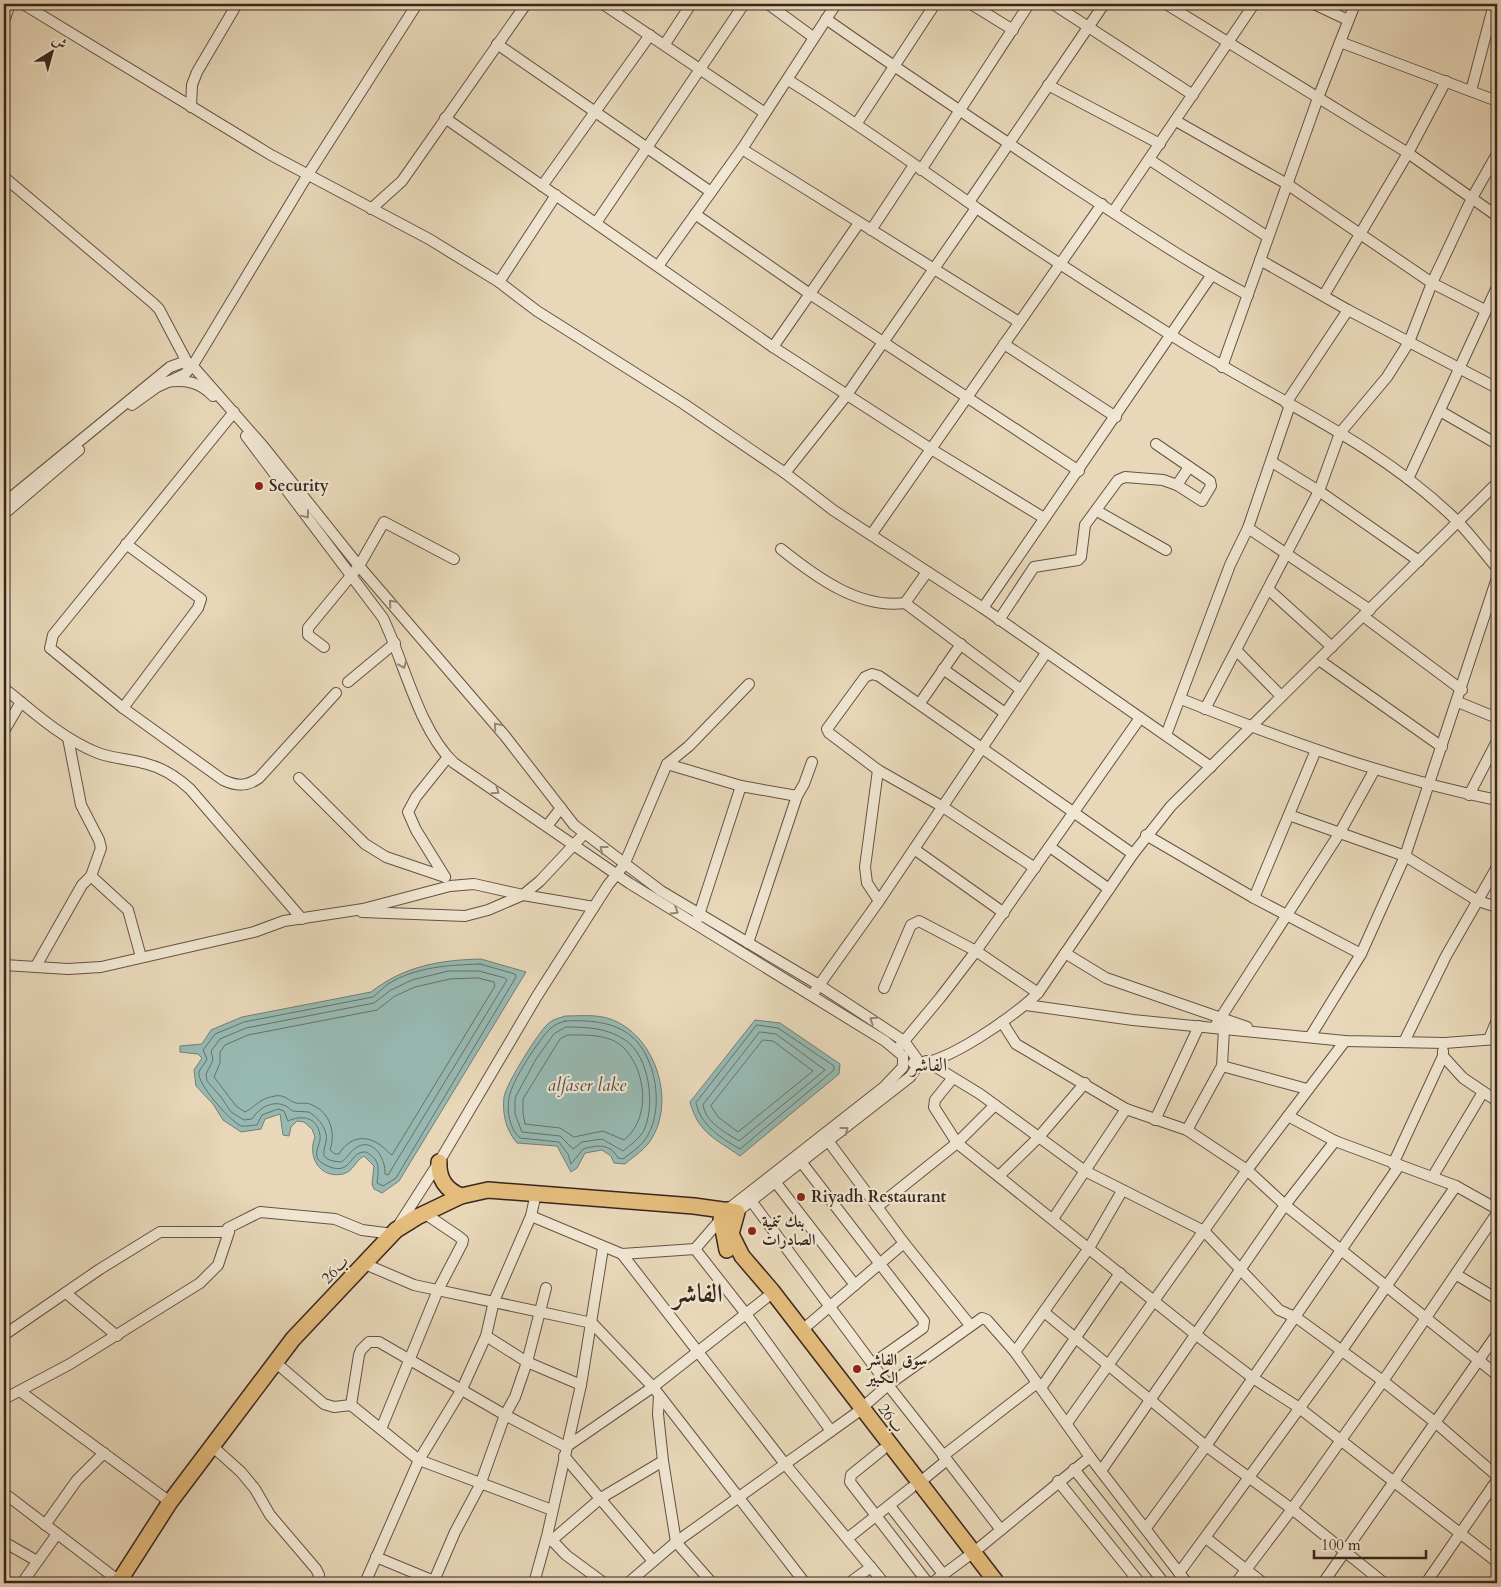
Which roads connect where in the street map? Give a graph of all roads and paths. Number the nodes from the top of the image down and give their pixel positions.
1 (10, 4) edge
2 (23, 4) edge
3 (237, 4) edge
4 (417, 4) edge
5 (526, 4) edge
6 (604, 4) edge
7 (691, 4) edge
8 (744, 4) edge
9 (768, 4) edge
10 (836, 4) edge
11 (935, 4) edge
12 (971, 4) edge
13 (1029, 4) edge
14 (1053, 4) edge
15 (1104, 4) edge
16 (1166, 4) edge
17 (1254, 4) edge
18 (1314, 4) edge
19 (1354, 4) edge
20 (1494, 4) edge
21 (1494, 18) edge
22 (826, 19) junction
23 (1348, 20) junction
24 (4, 21) edge
25 (1087, 26) junction
26 (1012, 30) junction
27 (650, 35) junction
28 (813, 37) junction
29 (1340, 42) junction
30 (1228, 43) junction
31 (498, 44) junction
32 (665, 44) junction
33 (893, 67) junction
34 (700, 69) junction
35 (788, 80) junction
36 (1446, 81) junction
37 (1048, 85) junction
38 (1471, 91) junction
39 (1193, 95) junction
40 (1318, 98) junction
41 (1497, 101) edge
42 (191, 107) junction
43 (960, 110) junction
44 (596, 112) junction
45 (765, 113) junction
46 (446, 118) junction
47 (1176, 121) junction
48 (857, 123) junction
49 (1010, 144) junction
50 (1160, 144) junction
51 (647, 147) junction
52 (742, 149) junction
53 (1408, 153) junction
54 (1497, 154) edge
55 (1150, 160) junction
56 (918, 167) junction
57 (307, 176) junction
58 (4, 177) edge
59 (1287, 184) junction
60 (542, 186) junction
61 (711, 192) junction
62 (556, 195) junction
63 (1472, 198) junction
64 (1102, 204) junction
65 (973, 205) junction
66 (371, 209) junction
67 (1113, 212) junction
68 (695, 214) junction
69 (1497, 216) edge
70 (859, 223) junction
71 (596, 224) junction
72 (871, 230) junction
73 (1360, 235) junction
74 (1268, 237) junction
75 (1260, 260) junction
76 (1060, 263) junction
77 (658, 266) junction
78 (934, 269) junction
79 (1211, 276) junction
80 (499, 282) junction
81 (1432, 283) junction
82 (1497, 287) edge
83 (810, 294) junction
84 (1324, 295) junction
85 (1248, 296) junction
86 (1348, 310) junction
87 (1485, 310) junction
88 (1019, 322) junction
89 (1171, 335) junction
90 (885, 342) junction
91 (1409, 342) junction
92 (1004, 344) junction
93 (773, 348) junction
94 (190, 364) junction
95 (1222, 367) junction
96 (1458, 368) junction
97 (166, 382) junction
98 (1497, 388) edge
99 (967, 395) junction
100 (846, 396) junction
101 (1288, 404) junction
102 (1440, 411) junction
103 (232, 414) junction
104 (1116, 417) junction
105 (1340, 433) junction
106 (1156, 444) dead end
107 (1497, 444) edge
108 (931, 449) junction
109 (63, 459) junction
110 (1272, 462) junction
111 (1189, 467) junction
112 (1079, 470) junction
113 (785, 473) junction
114 (1408, 479) junction
115 (1497, 482) edge
116 (1177, 484) junction
117 (290, 486) junction
118 (1319, 490) junction
119 (4, 503) edge
120 (1097, 511) junction
121 (4, 514) edge
122 (1044, 518) junction
123 (1458, 522) junction
124 (1248, 528) junction
125 (871, 535) junction
126 (126, 544) junction
127 (781, 550) dead end
128 (1166, 550) dead end
129 (1286, 552) junction
130 (454, 558) dead end
131 (1419, 561) junction
132 (360, 566) junction
133 (1497, 568) edge
134 (927, 572) junction
135 (351, 574) junction
136 (1497, 578) edge
137 (1268, 589) junction
138 (905, 603) junction
139 (983, 608) junction
140 (1366, 613) junction
141 (999, 620) junction
142 (395, 643) junction
143 (960, 644) junction
144 (324, 647) dead end
145 (1332, 647) junction
146 (1237, 651) junction
147 (1046, 653) junction
148 (1319, 660) junction
149 (944, 669) junction
150 (348, 682) dead end
151 (749, 684) dead end
152 (4, 688) edge
153 (1020, 689) junction
154 (1462, 690) junction
155 (336, 693) dead end
156 (1281, 696) junction
157 (1181, 699) junction
158 (21, 702) junction
159 (1458, 702) junction
160 (920, 703) junction
161 (123, 708) junction
162 (1205, 709) junction
163 (1005, 713) junction
164 (1140, 718) junction
165 (1497, 718) edge
166 (1250, 727) junction
167 (4, 731) edge
168 (1166, 734) junction
169 (68, 738) junction
170 (1497, 741) edge
171 (1442, 747) junction
172 (982, 748) junction
173 (1316, 750) junction
174 (448, 757) junction
175 (812, 762) dead end
176 (667, 764) junction
177 (1211, 767) junction
178 (1375, 769) junction
179 (878, 770) junction
180 (299, 778) dead end
181 (1431, 784) junction
182 (741, 786) junction
183 (1469, 795) junction
184 (797, 796) junction
185 (1497, 800) edge
186 (943, 807) junction
187 (561, 808) junction
188 (1075, 812) junction
189 (1289, 815) junction
190 (547, 826) junction
191 (584, 834) junction
192 (1339, 834) junction
193 (1146, 835) junction
194 (574, 845) junction
195 (1050, 847) junction
196 (914, 849) junction
197 (1133, 854) junction
198 (1406, 856) junction
199 (624, 865) junction
200 (1497, 867) edge
201 (1035, 868) junction
202 (617, 874) junction
203 (91, 876) junction
204 (447, 881) junction
205 (1109, 888) junction
206 (523, 895) junction
207 (658, 895) junction
208 (1254, 898) junction
209 (879, 901) junction
210 (1478, 901) junction
211 (594, 907) junction
212 (1497, 907) edge
213 (346, 912) junction
214 (1004, 913) junction
215 (700, 914) junction
216 (1286, 915) junction
217 (302, 919) junction
218 (696, 924) junction
219 (748, 943) junction
220 (976, 951) junction
221 (1065, 953) junction
222 (1361, 954) junction
223 (141, 957) junction
224 (761, 958) junction
225 (4, 965) edge
226 (36, 966) junction
227 (819, 985) junction
228 (884, 988) dead end
229 (1038, 993) junction
230 (812, 996) junction
231 (1026, 1005) junction
232 (857, 1010) junction
233 (1220, 1018) junction
234 (850, 1019) junction
235 (1497, 1020) edge
236 (1002, 1022) junction
237 (1199, 1026) junction
238 (1219, 1028) junction
239 (1263, 1033) junction
240 (1310, 1038) junction
241 (1493, 1039) edge
242 (904, 1041) junction
243 (1345, 1041) junction
244 (1404, 1042) junction
245 (1445, 1043) junction
246 (896, 1049) junction
247 (1443, 1056) junction
248 (904, 1062) junction
249 (922, 1063) junction
250 (1222, 1066) junction
251 (952, 1079) junction
252 (1085, 1083) junction
253 (1307, 1089) junction
254 (1483, 1092) junction
255 (1497, 1101) edge
256 (995, 1105) junction
257 (1126, 1109) junction
258 (1288, 1116) junction
259 (1155, 1120) junction
260 (1187, 1130) junction
261 (827, 1138) junction
262 (1038, 1138) junction
263 (1335, 1141) junction
264 (957, 1143) junction
265 (439, 1162) junction
266 (802, 1163) junction
267 (1396, 1165) junction
268 (1247, 1170) junction
269 (1084, 1171) junction
270 (999, 1176) junction
271 (1432, 1176) junction
272 (773, 1180) junction
273 (1456, 1186) junction
274 (1122, 1190) junction
275 (536, 1193) junction
276 (461, 1196) junction
277 (752, 1202) junction
278 (1286, 1205) junction
279 (877, 1207) junction
280 (1497, 1211) edge
281 (424, 1213) junction
282 (531, 1216) junction
283 (728, 1219) junction
284 (1053, 1219) junction
285 (1204, 1231) junction
286 (229, 1232) junction
287 (394, 1232) junction
288 (904, 1243) junction
289 (603, 1248) junction
290 (1090, 1248) junction
291 (695, 1249) junction
292 (1342, 1250) junction
293 (622, 1254) junction
294 (365, 1264) junction
295 (880, 1265) junction
296 (1240, 1271) junction
297 (1120, 1273) junction
298 (1457, 1275) junction
299 (855, 1284) junction
300 (1386, 1286) junction
301 (546, 1288) dead end
302 (438, 1290) junction
303 (66, 1293) junction
304 (766, 1298) junction
305 (1497, 1299) edge
306 (1154, 1300) junction
307 (494, 1301) junction
308 (829, 1307) junction
309 (539, 1312) junction
310 (1044, 1312) junction
311 (746, 1314) junction
312 (1296, 1318) junction
313 (1426, 1318) junction
314 (592, 1323) junction
315 (970, 1325) junction
316 (801, 1331) junction
317 (1195, 1334) junction
318 (1497, 1334) edge
319 (4, 1335) edge
320 (117, 1336) junction
321 (486, 1336) junction
322 (1077, 1338) junction
323 (1342, 1350) junction
324 (698, 1352) junction
325 (1014, 1352) junction
326 (409, 1360) junction
327 (1478, 1360) junction
328 (275, 1362) junction
329 (527, 1362) junction
330 (872, 1364) junction
331 (1109, 1365) junction
332 (1497, 1375) edge
333 (1253, 1378) junction
334 (1383, 1381) junction
335 (581, 1384) junction
336 (888, 1385) junction
337 (1039, 1385) junction
338 (462, 1389) junction
339 (656, 1391) junction
340 (21, 1392) junction
341 (4, 1399) edge
342 (1150, 1400) junction
343 (351, 1405) junction
344 (1298, 1407) junction
345 (858, 1411) junction
346 (505, 1415) junction
347 (1436, 1422) junction
348 (1067, 1423) junction
349 (381, 1429) junction
350 (831, 1431) junction
351 (1341, 1440) junction
352 (212, 1446) junction
353 (1206, 1446) junction
354 (882, 1450) junction
355 (565, 1452) junction
356 (104, 1453) junction
357 (1090, 1457) junction
358 (945, 1458) junction
359 (419, 1460) junction
360 (663, 1461) junction
361 (785, 1464) junction
362 (1074, 1469) junction
363 (1101, 1471) junction
364 (1249, 1476) junction
365 (1497, 1478) edge
366 (1058, 1481) junction
367 (1394, 1483) junction
368 (480, 1484) junction
369 (915, 1486) junction
370 (4, 1493) edge
371 (738, 1496) junction
372 (601, 1498) junction
373 (170, 1502) junction
374 (890, 1506) junction
375 (1292, 1509) junction
376 (552, 1510) junction
377 (876, 1516) junction
378 (46, 1525) junction
379 (1146, 1528) junction
380 (1001, 1530) junction
381 (57, 1534) junction
382 (1459, 1534) junction
383 (549, 1538) junction
384 (848, 1538) junction
385 (1206, 1538) junction
386 (4, 1542) edge
387 (676, 1542) junction
388 (1346, 1552) junction
389 (970, 1555) junction
390 (376, 1557) junction
391 (38, 1561) junction
392 (653, 1561) junction
393 (1497, 1562) edge
394 (871, 1567) junction
395 (1245, 1569) junction
396 (1179, 1573) junction
397 (936, 1581) edge
398 (118, 1582) edge
399 (318, 1582) edge
400 (435, 1582) edge
401 (22, 1583) edge
402 (365, 1583) edge
403 (534, 1583) edge
404 (604, 1583) edge
405 (628, 1583) edge
406 (712, 1583) edge
407 (804, 1583) edge
408 (849, 1583) edge
409 (884, 1583) edge
410 (988, 1583) edge
411 (997, 1583) edge
412 (1140, 1583) edge
413 (1164, 1583) edge
414 (1187, 1583) edge
415 (1236, 1583) edge
416 (1263, 1583) edge
417 (1323, 1583) edge
418 (1384, 1583) edge
419 (1426, 1583) edge

1 - 24 street
2 - 42 street
3 - 42 street
4 - 57 street
5 - 31 street
6 - 27 street
7 - 32 street
8 - 34 street
9 - 28 street
10 - 22 street
11 - 33 street
12 - 26 street
13 - 26 street
14 - 25 street
15 - 25 street
16 - 30 street
17 - 30 street
18 - 23 street
19 - 23 street
20 - 21 street
21 - 38 street
22 - 28 street
22 - 33 street
23 - 29 street
25 - 37 street
25 - 39 street
26 - 43 street
27 - 32 street
27 - 44 street
28 - 35 street
29 - 36 street
29 - 40 street
30 - 39 street
30 - 40 street
31 - 44 street
31 - 46 street
32 - 34 street
33 - 43 street
33 - 48 street
34 - 45 street
34 - 51 street
35 - 45 street
35 - 48 street
36 - 38 street
36 - 53 street
37 - 49 street
37 - 50 street
38 - 41 street
39 - 47 street
40 - 53 street
40 - 59 street
42 - 57 street
43 - 49 street
43 - 56 street
44 - 51 street
44 - 60 street
45 - 52 street
46 - 60 street
46 - 66 street
47 - 50 street
47 - 59 street
48 - 56 street
49 - 64 street
49 - 65 street
50 - 55 street
51 - 61 street
51 - 71 street
52 - 61 street
52 - 70 street
53 - 63 street
53 - 73 street
54 - 63 street
55 - 67 street
55 - 74 street
56 - 65 street
56 - 72 street
57 - 66 street
57 - 94 street
58 - 94 street
59 - 73 street
59 - 74 street
60 - 62 street
61 - 68 street
62 - 71 street
62 - 80 street
63 - 69 street
63 - 81 street
64 - 67 street
64 - 76 street
65 - 76 street
65 - 78 street
66 - 80 street
67 - 79 street
68 - 77 street
68 - 83 street
70 - 72 street
70 - 83 street
71 - 77 street
72 - 78 street
73 - 81 street
73 - 84 street
74 - 75 street
75 - 84 street
75 - 85 street
76 - 88 street
76 - 89 street
77 - 93 street
78 - 88 street
78 - 90 street
79 - 85 street
79 - 89 street
80 - 113 street
81 - 87 street
81 - 91 street
82 - 87 street
83 - 90 street
83 - 93 street
84 - 86 street
85 - 95 street
86 - 91 street
86 - 101 street
87 - 96 street
88 - 92 street
89 - 95 street
89 - 104 street
90 - 99 street
90 - 100 street
91 - 96 street
91 - 105 street
92 - 99 street
92 - 104 street
93 - 100 street
94 - 97 street
94 - 103 street
94 - 109 street
95 - 101 street
96 - 98 street
96 - 102 street
97 - 103 street
97 - 109 street
99 - 108 street
99 - 112 street
100 - 108 street
100 - 113 street
101 - 105 street
101 - 110 street
102 - 107 street
102 - 114 street
103 - 117 street
103 - 126 street
104 - 112 street
105 - 114 street
105 - 118 street
106 - 111 street
108 - 122 street
108 - 125 street
109 - 119 street
109 - 121 street
110 - 118 street
110 - 124 street
111 - 116 street
111 - 116 street
112 - 122 street
113 - 125 street
114 - 123 street
115 - 123 street
116 - 120 street
117 - 132 street
117 -> 135 street
118 - 129 street
118 - 131 street
120 - 128 street
120 - 141 street
122 - 139 street
123 - 131 street
123 - 133 street
124 - 129 street
124 - 157 street
125 - 134 street
126 - 161 street
126 - 161 street
127 - 138 street
129 - 137 street
129 - 140 street
130 - 132 street
131 - 140 street
132 - 135 street
187 -> 132 street
134 - 138 street
134 - 139 street
135 - 142 street
135 - 144 street
136 - 154 street
137 - 145 street
137 - 146 street
138 - 143 street
139 - 141 street
140 - 145 street
140 - 154 street
141 - 147 street
142 - 150 street
142 -> 174 street
143 - 149 street
143 - 153 street
145 - 148 street
146 - 156 street
146 - 162 street
147 - 153 street
147 - 164 street
148 - 156 street
148 - 171 street
149 - 160 street
149 - 163 street
151 - 176 street
152 - 158 street
153 - 163 street
154 - 159 street
155 - 161 street
156 - 166 street
157 - 162 street
157 - 168 street
158 - 167 street
158 - 169 street
159 - 165 street
159 - 171 street
160 - 172 street
160 - 179 street
162 - 166 street
163 - 172 street
164 - 168 street
164 - 188 street
166 - 173 street
166 - 177 street
168 - 177 street
169 - 203 street
169 - 217 street
170 - 183 street
171 - 181 street
172 - 186 street
172 - 188 street
173 - 178 street
173 - 189 street
174 -> 190 street
174 - 204 street
175 - 184 street
176 - 182 street
176 - 199 street
177 - 193 street
178 - 181 street
178 - 192 street
179 - 186 street
179 - 209 street
180 - 204 street
181 - 183 street
181 - 198 street
182 - 184 street
182 - 215 street
183 - 185 street
184 - 219 street
186 - 196 street
186 - 201 street
187 - 190 street
187 - 191 street
188 - 195 street
188 - 197 street
189 - 192 street
189 - 208 street
190 - 194 street
191 - 194 street
199 -> 191 street
192 - 198 street
192 - 216 street
193 - 197 street
193 - 208 street
194 - 202 street
194 - 206 street
195 - 201 street
195 - 205 street
196 - 209 street
196 - 214 street
197 - 205 street
198 - 210 street
198 - 222 street
199 - 202 street
199 - 207 street
200 - 210 street
201 - 214 street
202 - 207 street
202 - 211 street
203 - 223 street
203 - 226 street
204 - 206 street
204 - 213 street
205 - 221 street
206 - 211 street
206 - 213 street
207 - 215 street
207 -> 218 street
208 - 216 street
209 - 227 street
210 - 212 street
210 - 244 street
211 - 265 street
213 - 217 street
214 - 220 street
215 - 218 street
215 - 219 street
216 - 222 street
216 - 233 street
217 - 223 street
218 - 224 street
219 - 224 street
220 - 228 street
220 - 229 street
220 - 242 street
221 - 229 street
221 - 233 street
222 - 240 street
223 - 226 street
224 - 227 street
224 - 230 street
225 - 226 street
227 - 230 street
227 - 232 street
229 - 231 street
230 - 234 street
231 - 236 street
231 - 237 street
232 - 234 street
242 -> 232 street
233 - 238 street
233 - 239 street
234 - 246 street
235 - 241 street
236 - 249 street
236 - 252 street
237 - 238 street
237 - 259 street
238 - 239 street
238 - 250 street
239 - 240 street
240 - 243 street
241 - 245 street
242 - 246 street
242 - 249 street
243 - 244 street
243 - 253 street
244 - 245 street
245 - 247 street
246 - 248 street
247 - 254 street
247 - 267 street
248 - 249 street
248 - 261 street
249 - 251 street
261 -> 249 street
250 - 253 street
250 - 260 street
251 - 256 street
251 - 264 street
252 - 257 street
252 - 262 street
253 - 258 street
254 - 255 street
254 - 271 street
256 - 262 street
256 - 264 street
257 - 259 street
257 - 269 street
258 - 263 street
258 - 268 street
259 - 260 street
260 - 268 street
261 - 266 street
261 - 272 street
261 - 279 street
262 - 269 street
262 - 270 street
263 - 267 street
263 - 278 street
264 - 270 street
264 - 279 street
265 - 276 highway
265 - 287 street
266 - 272 street
266 - 295 street
267 - 271 street
267 - 292 street
268 - 278 street
268 - 285 street
269 - 274 street
269 - 284 street
270 - 284 street
271 - 273 street
272 - 277 street
272 - 283 street
272 - 299 street
273 - 280 street
273 - 300 street
274 - 285 street
274 - 290 street
275 - 276 highway, 26ب
275 - 282 street
275 - 283 highway, 26ب
276 - 281 highway, 26ب
277 - 283 street
277 - 308 street
278 - 292 street
278 - 296 street
279 - 288 street
280 - 298 street
281 - 287 highway, 26ب
281 - 302 street
282 - 289 street
282 - 307 street
283 - 291 street
283 - 304 highway, 26ب
283 - 316 highway, 26ب
284 - 290 street
285 - 296 street
285 - 306 street
286 - 287 street
286 - 303 street
286 - 320 street
287 - 294 highway, 26ب
288 - 295 street
288 - 315 street
289 - 293 street
289 - 314 street
290 - 297 street
290 - 310 street
291 - 293 street
291 - 311 street
292 - 300 street
292 - 312 street
293 - 324 street
294 - 302 street
294 - 328 highway, 26ب
295 - 299 street
295 - 330 street
296 - 312 street
296 - 317 street
297 - 306 street
297 - 322 street
298 - 305 street
298 - 313 street
299 - 308 street
300 - 313 street
300 - 323 street
301 - 309 street
302 - 307 street
302 - 326 street
303 - 319 street
303 - 320 street
304 - 311 street
304 - 345 highway, 26ب
306 - 317 street
306 - 331 street
307 - 309 street
307 - 321 street
308 - 316 street
308 - 330 street
309 - 314 street
309 - 329 street
310 - 322 street
310 - 325 street
311 - 324 street
311 - 350 street
312 - 323 street
312 - 333 street
313 - 327 street
313 - 334 street
314 - 335 street
314 - 339 street
315 - 325 street
315 - 336 street
316 - 345 highway, 26ب
317 - 333 street
317 - 342 street
318 - 327 street
320 - 340 street
321 - 329 street
321 - 338 street
322 - 331 street
322 - 337 street
323 - 334 street
323 - 344 street
324 - 339 street
324 - 361 street
325 - 337 street
326 - 338 street
326 - 343 street
326 - 349 street
327 - 332 street
327 - 347 street
328 - 343 street
328 - 352 highway, 26ب
329 - 335 street
329 - 346 street
330 - 336 street
331 - 342 street
331 - 348 street
333 - 344 street
333 - 353 street
334 - 347 street
334 - 351 street
335 - 355 street
336 - 345 street
336 - 358 street
337 - 348 street
337 - 358 street
338 - 346 street
338 - 359 street
339 - 355 street
339 - 360 street
339 - 371 street
340 - 341 street
340 - 356 street
342 - 353 street
342 - 363 street
343 - 349 street
344 - 351 street
344 - 364 street
345 - 350 street
345 - 354 highway, 26ب
345 - 369 highway, 26ب
346 - 355 street
346 - 368 street
347 - 365 street
347 - 367 street
348 - 357 street
349 - 359 street
350 - 361 street
351 - 367 street
351 - 375 street
352 - 373 highway, 26ب
352 - 399 street
353 - 364 street
353 - 379 street
354 - 369 highway, 26ب
354 - 377 street
355 - 372 street
355 - 376 street
356 - 373 street
356 - 378 street
357 - 362 street
357 - 363 street
358 - 369 street
358 - 380 street
359 - 368 street
359 - 390 street
360 - 372 street
360 - 387 street
361 - 371 street
361 - 384 street
362 - 366 street
362 - 413 street
363 - 379 street
364 - 375 street
364 - 385 street
365 - 382 street
366 - 380 street
366 - 412 street
367 - 382 street
367 - 388 street
368 - 376 street
368 - 400 street
369 - 374 street
369 - 389 highway, 26ب
370 - 378 street
371 - 387 street
371 - 407 street
372 - 383 street
372 - 392 street
373 - 398 highway, 26ب
374 - 377 street
374 - 397 street
375 - 388 street
375 - 395 street
376 - 383 street
377 - 384 street
377 - 397 street
378 - 381 street
379 - 396 street
380 - 389 street
381 - 391 street
381 - 398 street
382 - 393 street
382 - 419 street
383 - 403 street
383 - 404 street
384 - 394 street
385 - 395 street
385 - 396 street
386 - 391 street
387 - 392 street
387 - 406 street
388 - 417 street
388 - 418 street
389 - 397 street
389 - 410 highway, 26ب
389 - 411 highway, 26ب
390 - 400 street
390 - 402 street
391 - 401 street
392 - 405 street
394 - 408 street
394 - 409 street
395 - 415 street
395 - 416 street
396 - 414 street

